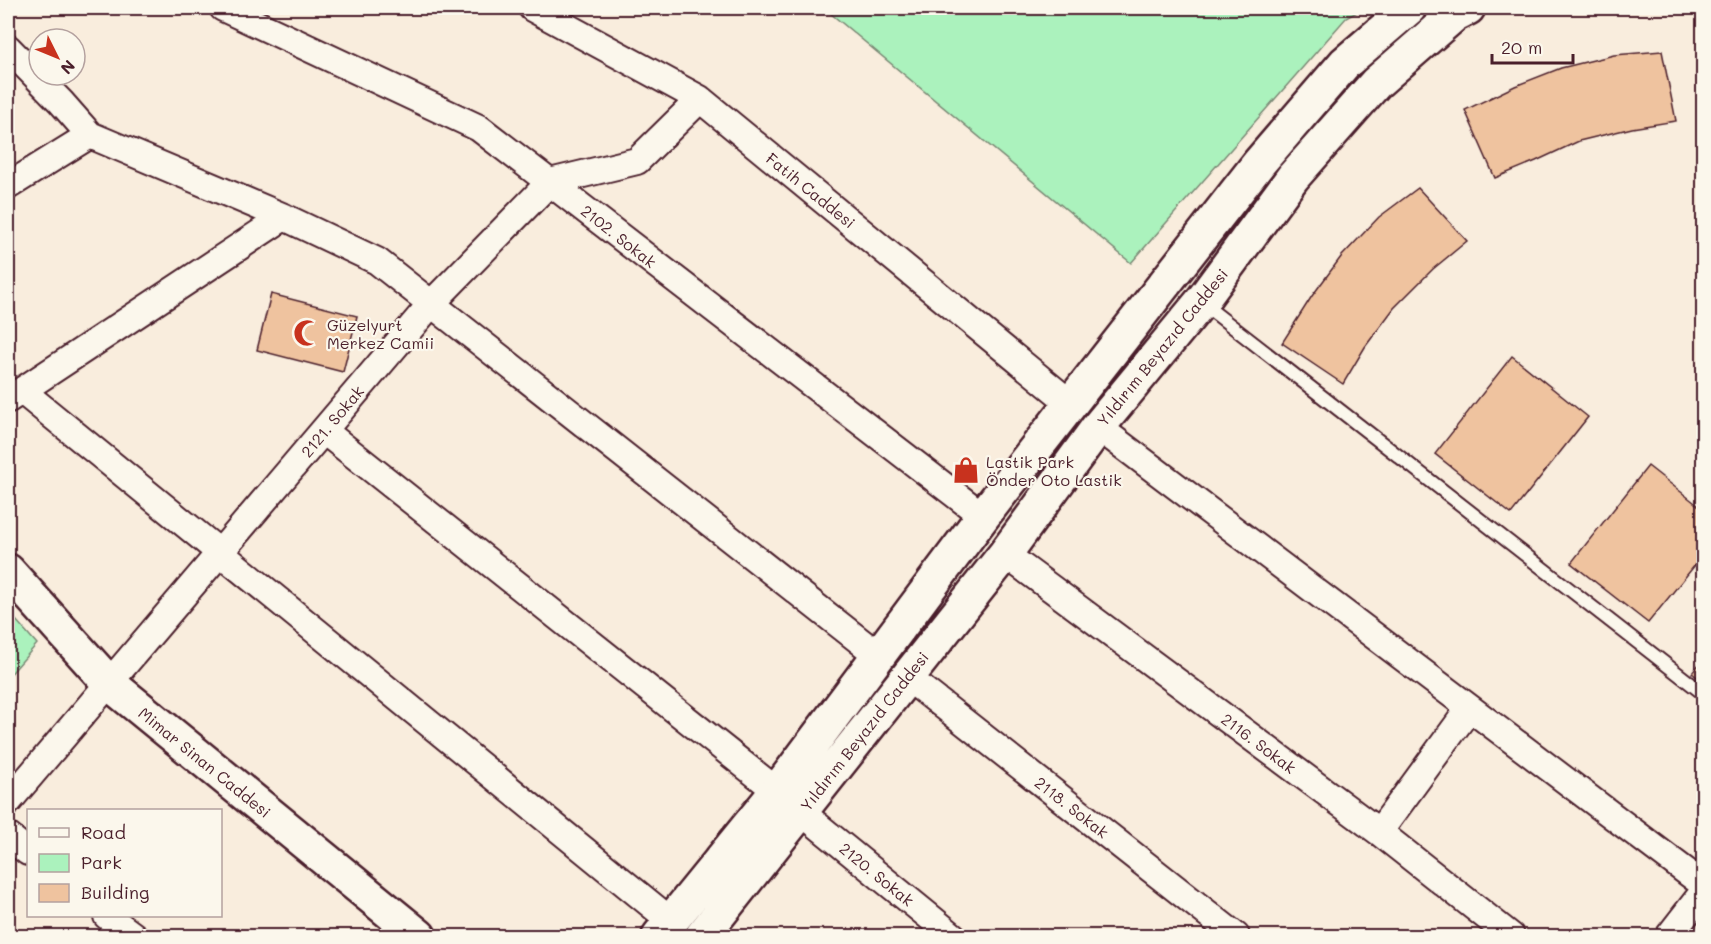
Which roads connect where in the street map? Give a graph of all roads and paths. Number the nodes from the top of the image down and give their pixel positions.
1 (223, 8) edge
2 (532, 8) edge
3 (1409, 8) edge
4 (1468, 8) edge
5 (8, 48) edge
6 (700, 99) junction
7 (90, 135) junction
8 (550, 182) junction
9 (8, 186) edge
10 (284, 217) junction
11 (1201, 302) junction
12 (431, 304) junction
13 (15, 395) edge
14 (1070, 403) junction
15 (1098, 427) junction
16 (324, 431) junction
17 (983, 516) junction
18 (220, 553) junction
19 (1005, 554) junction
20 (8, 571) edge
21 (879, 656) junction
22 (907, 677) junction
23 (109, 683) junction
24 (1704, 694) edge
25 (1469, 709) junction
26 (8, 802) edge
27 (789, 802) junction
28 (1379, 832) junction
29 (8, 836) edge
30 (27, 851) edge
31 (1704, 885) edge
32 (1704, 891) edge
33 (110, 917) edge
34 (665, 929) edge
35 (134, 936) edge
36 (419, 936) edge
37 (702, 936) edge
38 (953, 936) edge
39 (1236, 936) edge
40 (1511, 936) edge
41 (1669, 936) edge

1 - 8 street, 2102. Sokak
2 - 6 street, Fatih Caddesi
3 - 14 main road, Yıldırım Beyazıd Caddesi
4 - 11 main road, Yıldırım Beyazıd Caddesi
5 - 7 street
6 - 8 street
6 - 14 street, Fatih Caddesi
7 - 9 street
7 - 10 street
8 - 12 street, 2121. Sokak
8 - 17 street, 2102. Sokak
10 - 12 street
10 - 13 street
11 - 15 main road, Yıldırım Beyazıd Caddesi
11 - 24 lane
12 - 16 street, 2121. Sokak
12 - 21 street
13 - 18 street
14 - 15 main road
14 - 17 main road, Yıldırım Beyazıd Caddesi
15 - 19 main road, Yıldırım Beyazıd Caddesi
15 - 25 street
16 - 18 street, 2121. Sokak
16 - 27 street, 2120. Sokak
17 - 21 main road, Yıldırım Beyazıd Caddesi
18 - 23 street, 2121. Sokak
18 - 34 street
19 - 22 main road, Yıldırım Beyazıd Caddesi
19 - 28 street, 2116. Sokak
20 - 23 main road, Mimar Sinan Caddesi
21 - 27 main road, Yıldırım Beyazıd Caddesi
22 - 27 main road, Yıldırım Beyazıd Caddesi
22 - 39 street, 2118. Sokak
23 - 26 street, 2121. Sokak
23 - 36 main road, Mimar Sinan Caddesi
25 - 28 street
25 - 31 street
27 - 34 main road, Yıldırım Beyazıd Caddesi
27 - 37 main road, Yıldırım Beyazıd Caddesi
27 - 38 street, 2120. Sokak
28 - 40 street, 2116. Sokak
29 - 30 street
32 - 41 street
33 - 35 street

